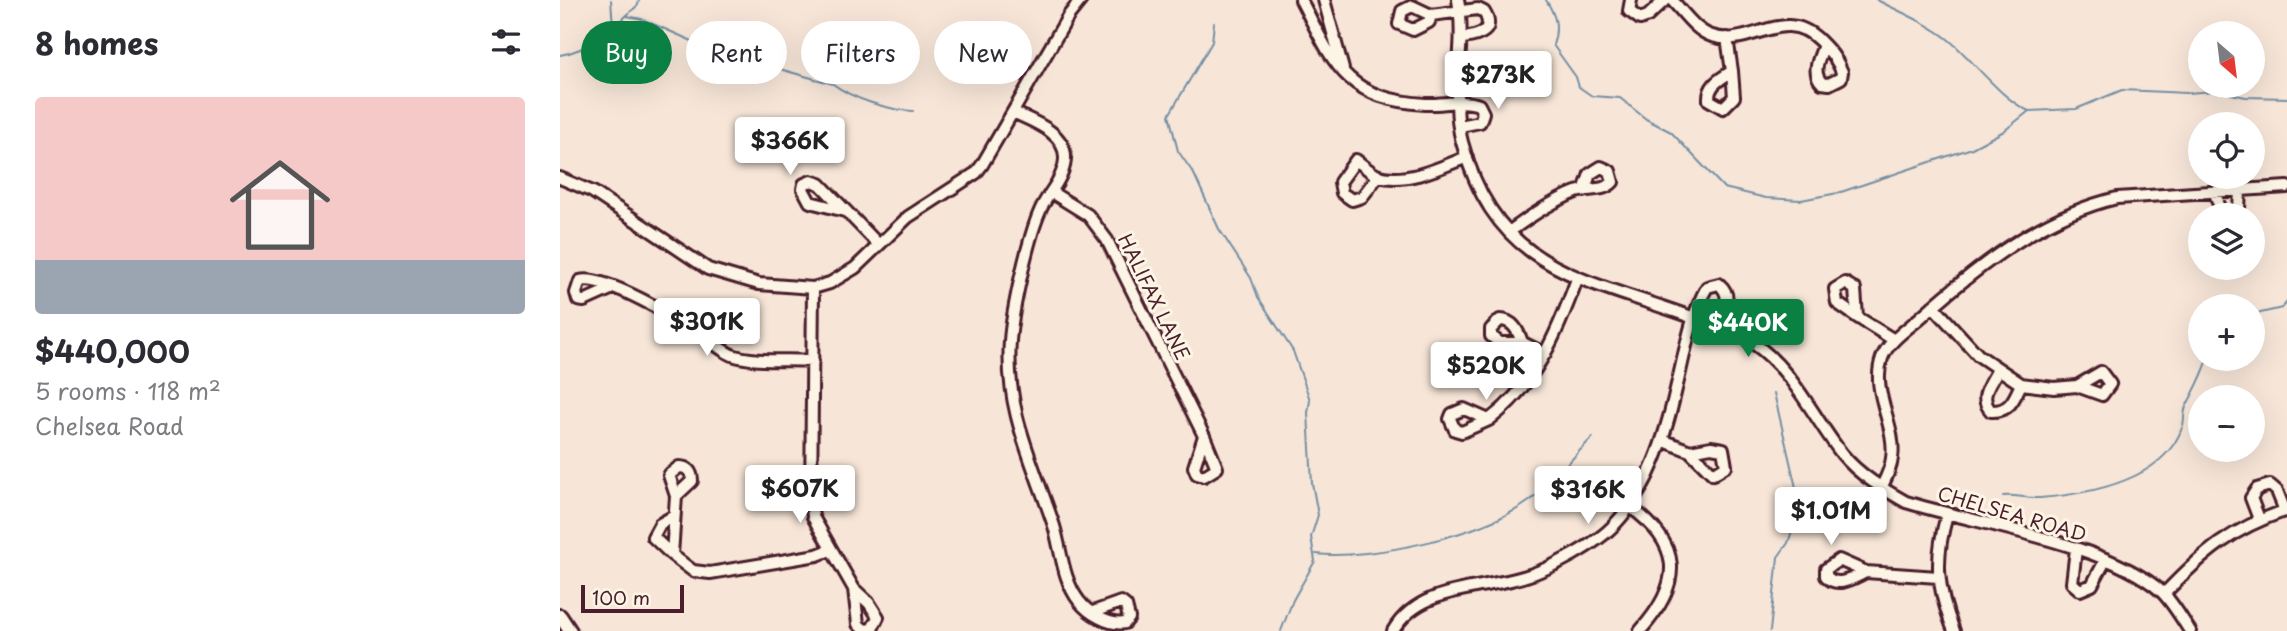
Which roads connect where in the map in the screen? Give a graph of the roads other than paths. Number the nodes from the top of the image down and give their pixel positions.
1 (1081, 0) edge
2 (1301, 0) edge
3 (1324, 0) edge
4 (1631, 0) edge
5 (1665, 0) edge
6 (1672, 0) edge
7 (1459, 5) edge
8 (1431, 15) dead end
9 (1463, 38) junction
10 (1727, 38) junction
11 (1824, 45) dead end
12 (1732, 71) dead end
13 (1344, 75) junction
14 (1456, 103) junction
15 (1013, 112) junction
16 (1460, 126) junction
17 (1467, 157) junction
18 (1378, 176) junction
19 (560, 178) edge
20 (2287, 187) edge
21 (1584, 191) dead end
22 (2240, 191) junction
23 (1051, 192) junction
24 (2215, 193) junction
25 (845, 211) dead end
26 (1509, 232) junction
27 (879, 245) junction
28 (1577, 279) junction
29 (613, 288) dead end
30 (813, 288) junction
31 (1933, 306) junction
32 (1692, 317) junction
33 (1857, 317) dead end
34 (1717, 326) junction
35 (1894, 341) junction
36 (1523, 343) dead end
37 (1545, 354) junction
38 (813, 360) junction
39 (1997, 370) junction
40 (2021, 384) junction
41 (2077, 386) dead end
42 (1489, 420) dead end
43 (1204, 436) dead end
44 (1662, 440) junction
45 (1690, 451) dead end
46 (1881, 488) junction
47 (676, 496) dead end
48 (1629, 506) junction
49 (2286, 510) edge
50 (1947, 515) junction
51 (674, 516) junction
52 (2259, 519) junction
53 (830, 550) junction
54 (2077, 550) junction
55 (671, 555) junction
56 (2106, 559) junction
57 (1866, 572) dead end
58 (1938, 577) junction
59 (854, 589) dead end
60 (2164, 594) junction
61 (1093, 612) dead end
62 (560, 616) edge
63 (570, 631) edge
64 (1393, 631) edge
65 (1640, 631) edge
66 (1954, 631) edge
67 (2190, 631) edge

1 - 15 street
2 - 13 street
3 - 13 street
4 - 5 street
6 - 10 street
7 - 8 street
7 - 9 street, CHELSEA ROAD
7 - 9 street
9 - 14 street, CHELSEA ROAD
10 - 11 street
10 - 12 street
13 - 14 street
14 - 16 street, CHELSEA ROAD
14 - 16 street
15 - 23 street
15 - 27 street
16 - 17 street, CHELSEA ROAD
17 - 18 street
17 - 26 street, CHELSEA ROAD
18 - 18 street
19 - 30 street
20 - 22 street
21 - 26 street
22 - 24 street
22 - 24 street
23 - 43 street, HALIFAX LANE
23 - 61 street
24 - 31 street
25 - 27 street
26 - 28 street, CHELSEA ROAD
27 - 30 street
28 - 32 street, CHELSEA ROAD
28 - 37 street
29 - 38 street
30 - 38 street
31 - 35 street
31 - 39 street
32 - 34 street, CHELSEA ROAD
32 - 34 street
32 - 44 street
33 - 35 street
34 - 46 street, CHELSEA ROAD
35 - 46 street
36 - 37 street
37 - 42 street
38 - 53 street
39 - 40 street
39 - 40 street
40 - 41 street
44 - 45 street
44 - 48 street
46 - 50 street, CHELSEA ROAD
47 - 51 street
48 - 64 street
48 - 65 street
49 - 52 street
49 - 52 street
50 - 54 street, CHELSEA ROAD
50 - 58 street
51 - 55 street
51 - 55 street
52 - 60 street
53 - 55 street
53 - 59 street
54 - 56 street, CHELSEA ROAD
54 - 56 street
56 - 60 street, CHELSEA ROAD
57 - 58 street
58 - 66 street
60 - 67 street, CHELSEA ROAD
62 - 63 main road

